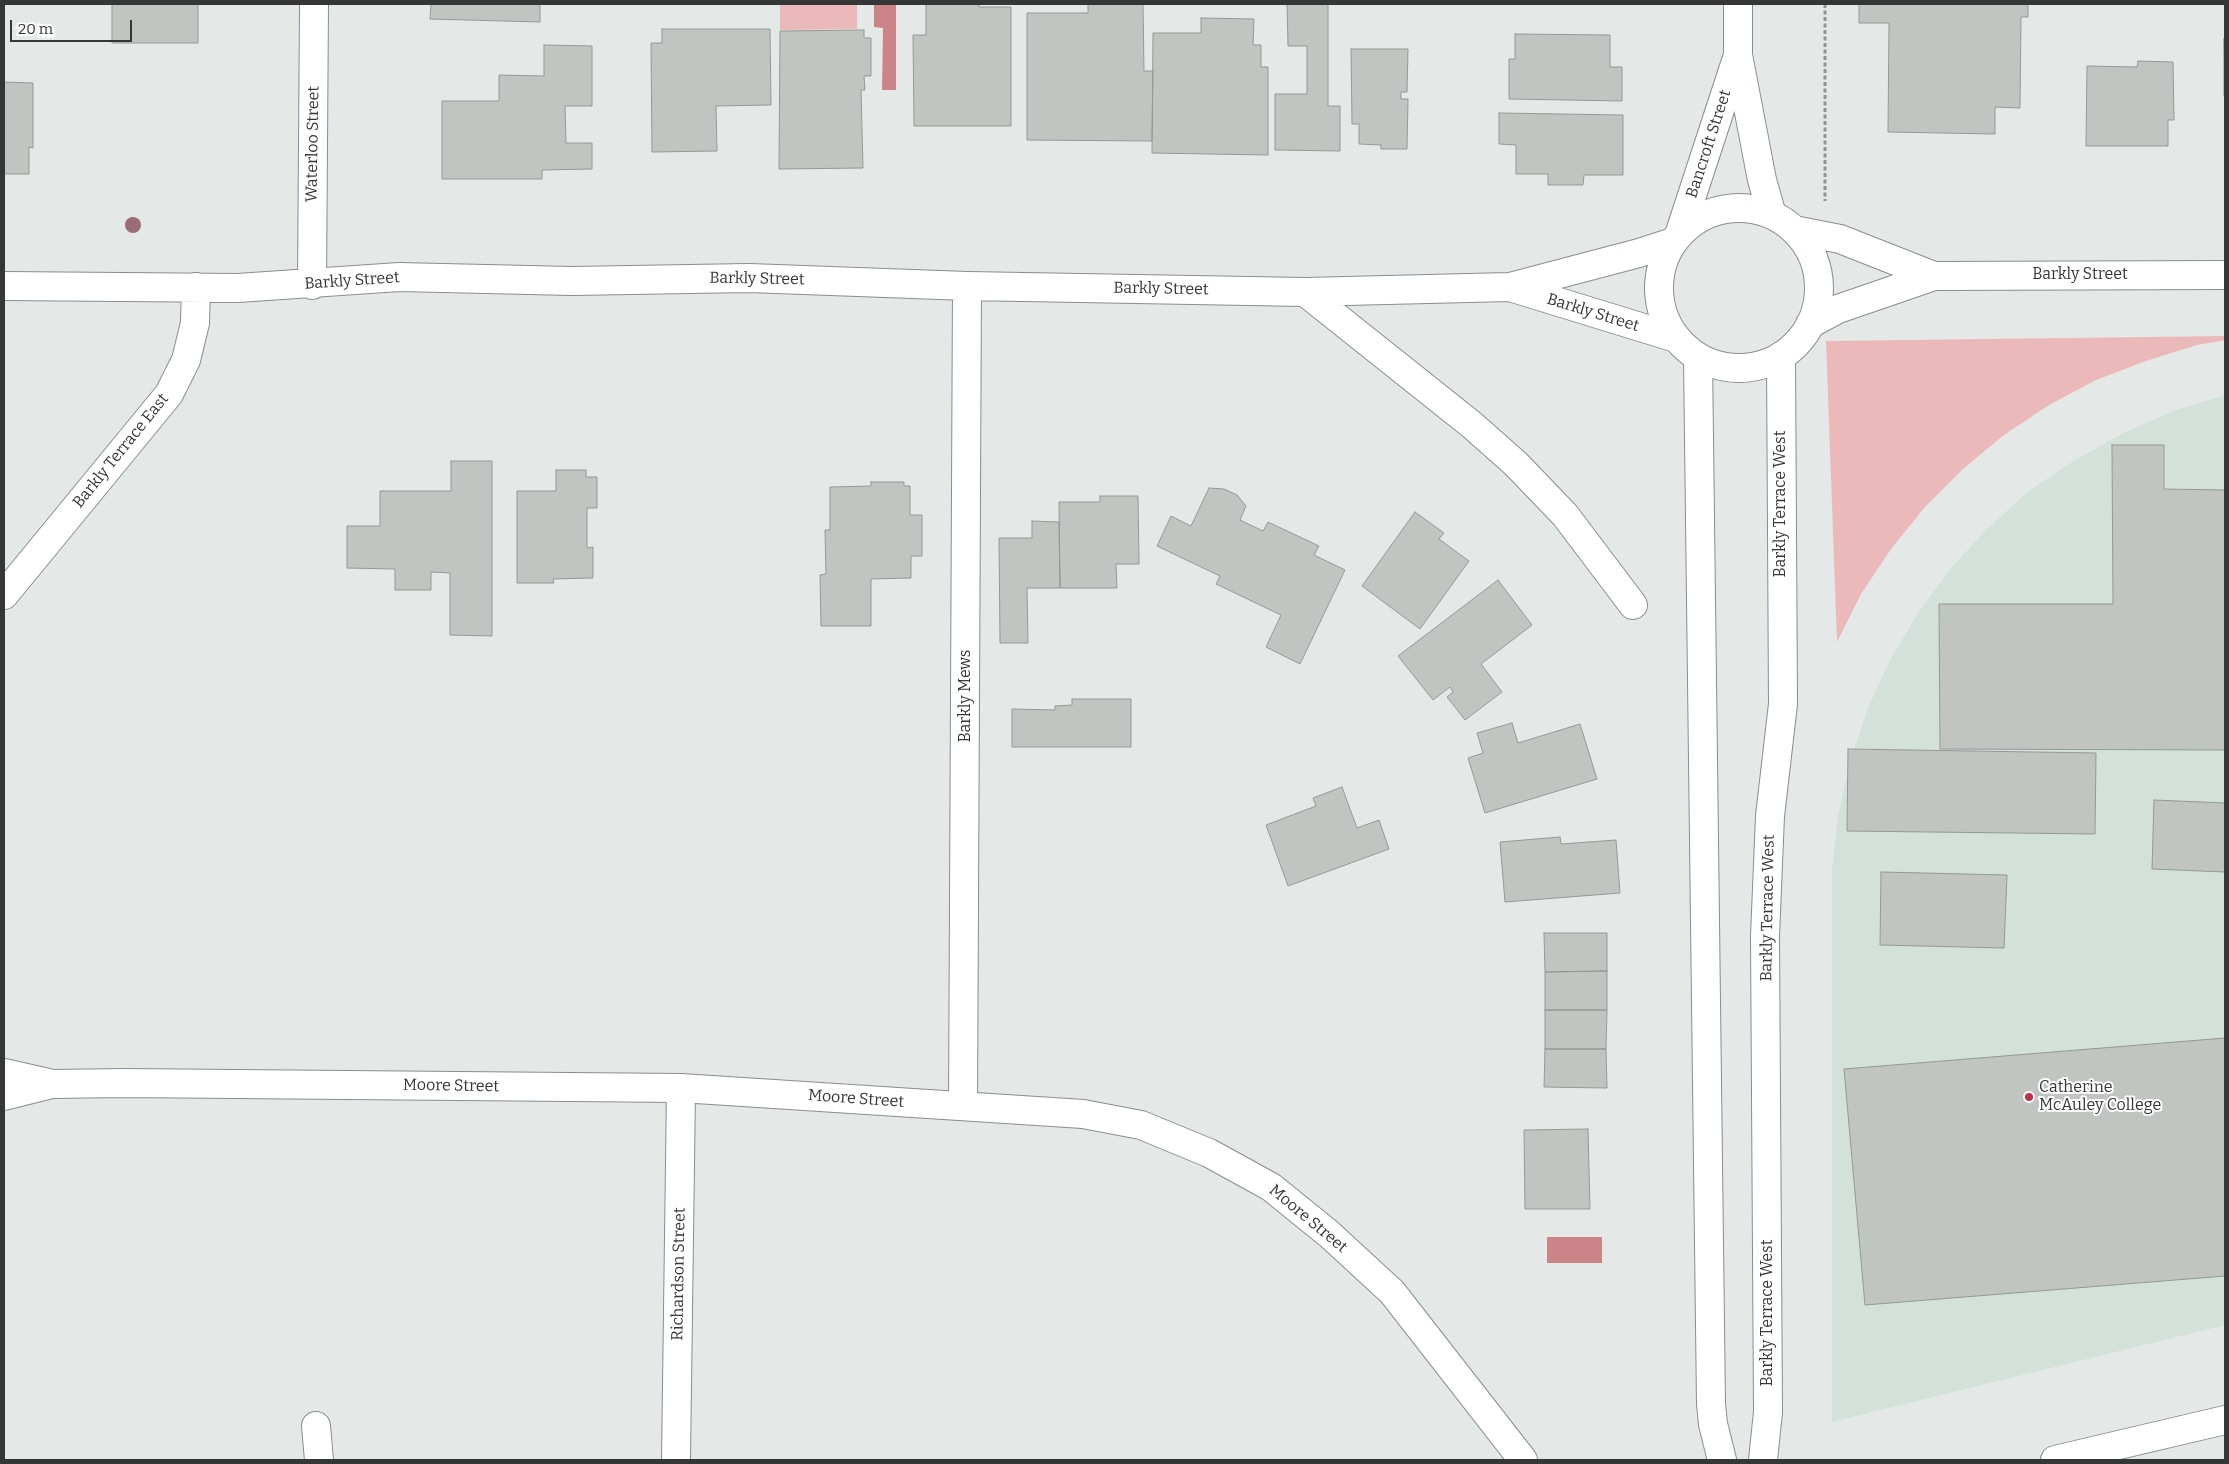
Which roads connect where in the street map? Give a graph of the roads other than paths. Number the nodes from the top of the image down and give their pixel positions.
1 (314, 4) edge
2 (1738, 4) edge
3 (1738, 56) junction
4 (1772, 215) junction
5 (1794, 230) junction
6 (1677, 237) junction
7 (2225, 274) edge
8 (1934, 276) junction
9 (312, 285) junction
10 (4, 286) edge
11 (967, 286) junction
12 (196, 287) junction
13 (1510, 287) junction
14 (1306, 292) junction
15 (1810, 324) junction
16 (1676, 338) junction
17 (1781, 356) junction
18 (1698, 357) junction
19 (4, 595) edge
20 (1633, 605) dead end
21 (4, 1073) edge
22 (52, 1084) junction
23 (681, 1088) junction
24 (4, 1096) edge
25 (963, 1106) junction
26 (2225, 1420) edge
27 (316, 1426) dead end
28 (319, 1460) edge
29 (676, 1460) edge
30 (1523, 1460) edge
31 (1722, 1460) edge
32 (1764, 1460) edge
33 (2055, 1460) edge

1 - 9 street, Waterloo Street
2 - 3 street, Bancroft Street
3 - 4 street, Bancroft Street
3 - 6 street, Bancroft Street
4 - 5 street
4 - 6 street
5 - 8 street, Barkly Street
5 - 15 street
6 - 13 street, Barkly Street
6 - 16 street
7 - 8 street, Barkly Street
8 - 15 street, Barkly Street
9 - 11 street, Barkly Street
9 - 12 street, Barkly Street
10 - 12 street, Barkly Street
11 - 14 street, Barkly Street
11 - 25 street, Barkly Mews
12 - 19 street, Barkly Terrace East
13 - 14 street, Barkly Street
13 - 16 street, Barkly Street
14 - 20 street
15 - 17 street
16 - 18 street
17 - 18 street
17 - 32 street, Barkly Terrace West
18 - 31 street
21 - 22 street, Moore Street
22 - 23 street, Moore Street
22 - 24 street, Moore Street
23 - 25 street, Moore Street
23 - 29 street, Richardson Street
25 - 30 street, Moore Street
26 - 33 street
27 - 28 street

